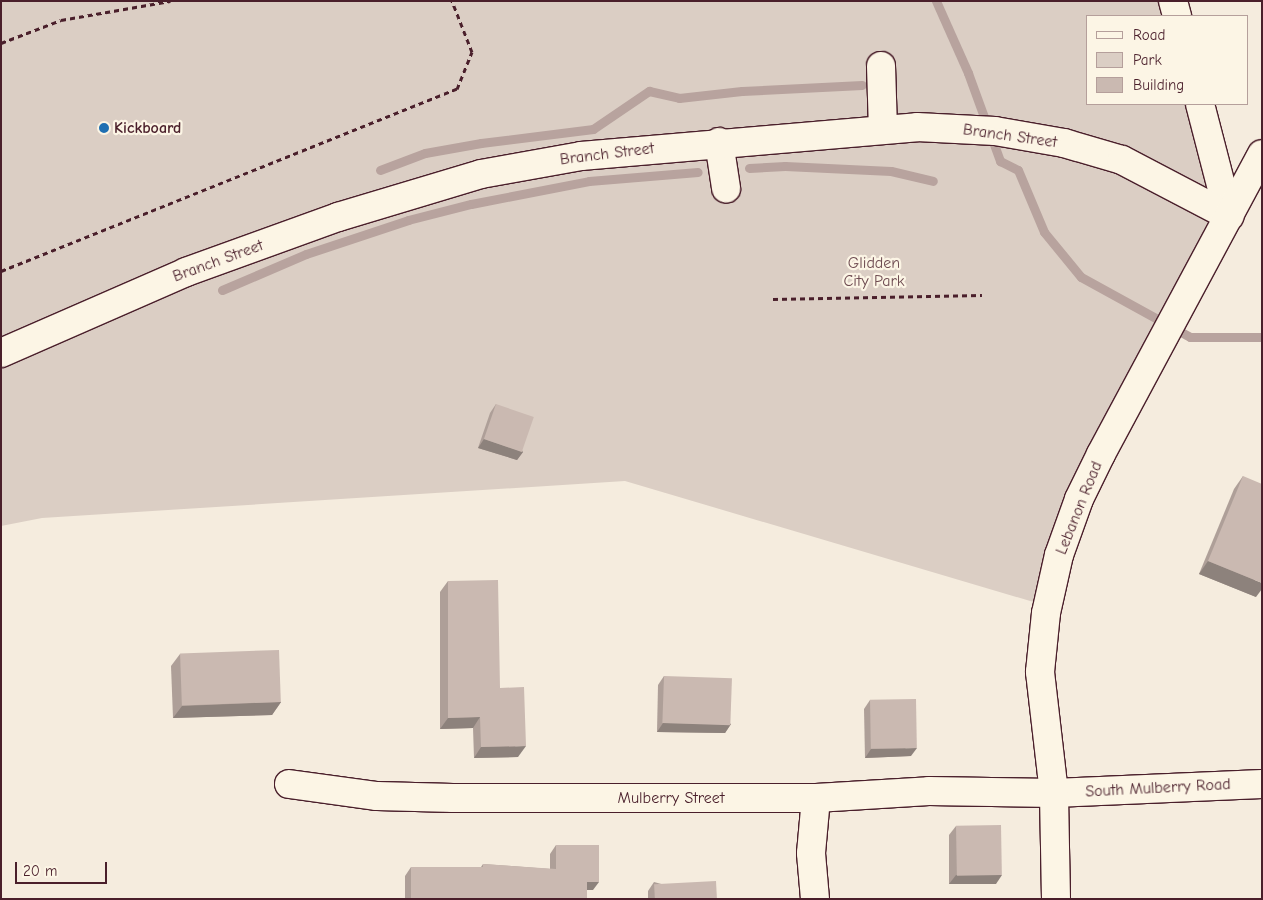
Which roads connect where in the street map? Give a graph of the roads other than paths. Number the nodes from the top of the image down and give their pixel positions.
1 (1173, 1) edge
2 (1177, 15) edge
3 (881, 66) dead end
4 (1200, 105) edge
5 (883, 129) junction
6 (720, 142) junction
7 (1262, 154) edge
8 (726, 188) dead end
9 (1229, 216) junction
10 (1, 353) edge
11 (289, 784) dead end
12 (1262, 784) edge
13 (1054, 793) junction
14 (816, 798) junction
15 (815, 899) edge
16 (1056, 899) edge

1 - 2 street
3 - 5 street
4 - 9 street
5 - 6 street, Branch Street
5 - 9 street, Branch Street
6 - 8 street
6 - 10 street, Branch Street
7 - 9 street, Lebanon Road
9 - 13 street, Lebanon Road
11 - 14 street, Mulberry Street
12 - 13 street, South Mulberry Road
13 - 14 street, Mulberry Street
13 - 16 street, Lebanon Road
14 - 15 street

